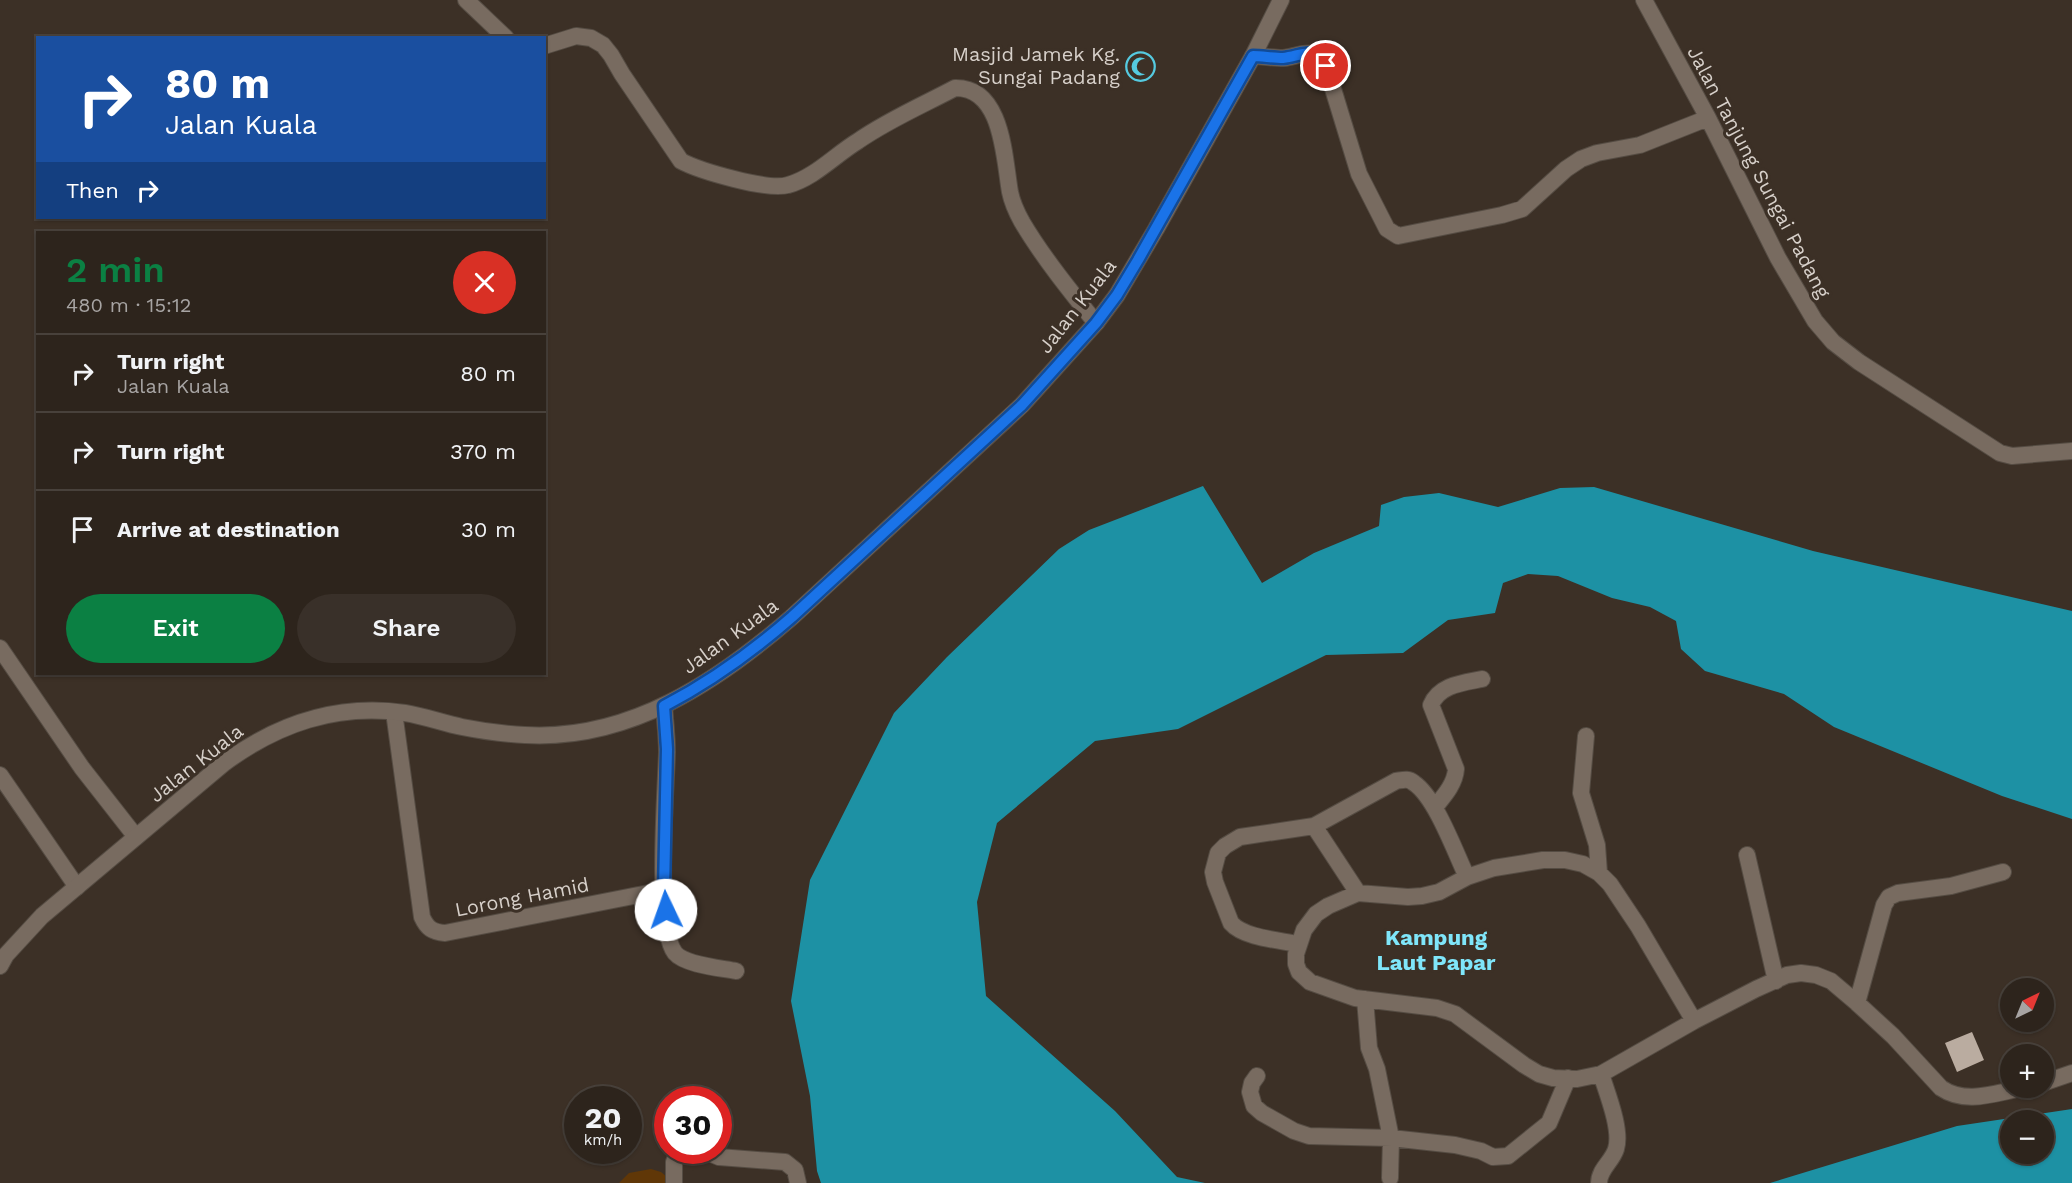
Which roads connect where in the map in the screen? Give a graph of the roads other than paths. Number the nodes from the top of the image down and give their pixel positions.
1 (466, 0) edge
2 (1281, 0) edge
3 (1644, 0) edge
4 (504, 36) edge
5 (546, 45) edge
6 (1253, 56) junction
7 (1708, 118) junction
8 (1096, 323) junction
9 (2072, 451) edge
10 (0, 648) edge
11 (1482, 679) dead end
12 (664, 706) junction
13 (394, 712) junction
14 (1586, 736) dead end
15 (0, 775) edge
16 (1435, 807) junction
17 (1314, 826) junction
18 (136, 837) junction
19 (1747, 855) dead end
20 (2003, 872) dead end
21 (1599, 873) junction
22 (1467, 877) junction
23 (77, 887) junction
24 (664, 890) junction
25 (1358, 893) junction
26 (1298, 944) junction
27 (0, 966) edge
28 (736, 971) dead end
29 (1776, 981) junction
30 (1365, 999) junction
31 (1857, 1003) junction
32 (1694, 1021) junction
33 (2072, 1073) edge
34 (1601, 1074) junction
35 (1257, 1076) dead end
36 (1568, 1078) junction
37 (2054, 1079) edge
38 (2000, 1092) edge
39 (1391, 1138) junction
40 (732, 1158) edge
41 (674, 1164) edge
42 (1390, 1178) dead end
43 (674, 1183) edge
44 (798, 1183) edge
45 (1599, 1183) edge

1 - 4 street
2 - 6 street, Jalan Kuala
3 - 7 street, Jalan Tanjung Sungai Padang
5 - 8 street
6 - 7 street
6 - 8 street, Jalan Kuala
7 - 9 street, Jalan Tanjung Sungai Padang
8 - 12 street, Jalan Kuala
10 - 18 street
11 - 16 street
12 - 13 street, Jalan Kuala
12 - 24 street
13 - 18 street, Jalan Kuala
13 - 24 street, Lorong Hamid
14 - 21 street
15 - 23 street
16 - 17 street
16 - 22 street
17 - 25 street
17 - 26 street
18 - 23 street, Jalan Kuala
19 - 29 street
20 - 31 street
21 - 22 street
21 - 32 street
22 - 25 street
23 - 27 street, Jalan Kuala
24 - 28 street
25 - 26 street
26 - 30 street
29 - 31 street
29 - 32 street
30 - 36 street
30 - 39 street
31 - 38 street
32 - 34 street
33 - 37 street
34 - 36 street
34 - 45 street
35 - 39 street
36 - 39 street
39 - 42 street
40 - 44 street
41 - 43 street

